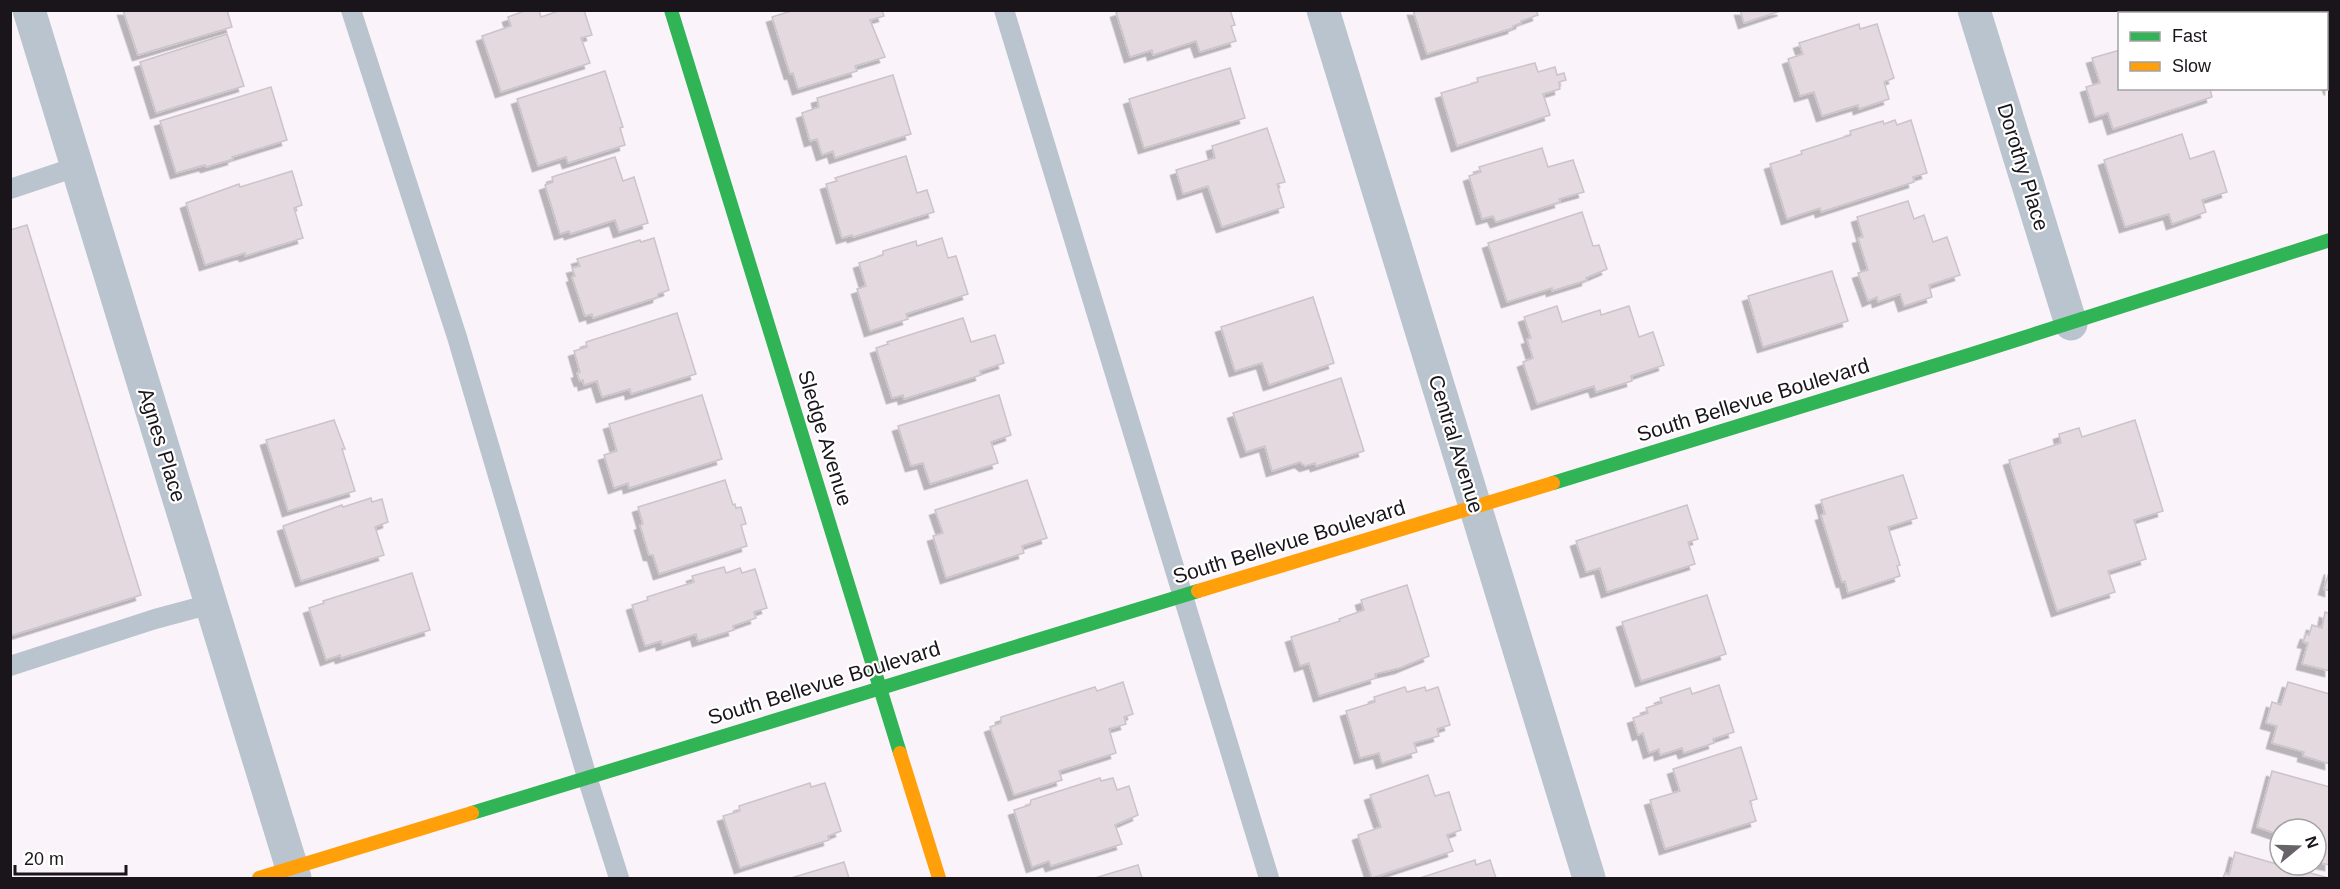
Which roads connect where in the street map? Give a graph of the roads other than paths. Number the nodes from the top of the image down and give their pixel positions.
1 (29, 10) edge
2 (351, 10) edge
3 (671, 10) edge
4 (1004, 10) edge
5 (1323, 10) edge
6 (1974, 10) edge
7 (76, 167) junction
8 (10, 189) edge
9 (2330, 240) edge
10 (2071, 324) junction
11 (1475, 507) junction
12 (1184, 596) junction
13 (211, 604) junction
14 (10, 666) edge
15 (880, 687) junction
16 (587, 777) junction
17 (293, 873) edge
18 (259, 879) edge
19 (619, 879) edge
20 (939, 879) edge
21 (1269, 879) edge
22 (1588, 879) edge

1 - 7 street, Agnes Place
2 - 16 lane
3 - 15 main road, Sledge Avenue
4 - 12 lane
5 - 11 street, Central Avenue
6 - 10 street, Dorothy Place
7 - 8 lane
7 - 13 street, Agnes Place
9 - 10 main road, South Bellevue Boulevard
10 - 11 main road, South Bellevue Boulevard
11 - 12 main road, South Bellevue Boulevard
11 - 22 street, Central Avenue
12 - 15 main road, South Bellevue Boulevard
12 - 21 lane
13 - 14 lane
13 - 17 street, Agnes Place
15 - 16 main road, South Bellevue Boulevard
15 - 20 main road, Sledge Avenue
16 - 17 main road, South Bellevue Boulevard
16 - 19 lane
17 - 18 main road, South Bellevue Boulevard

